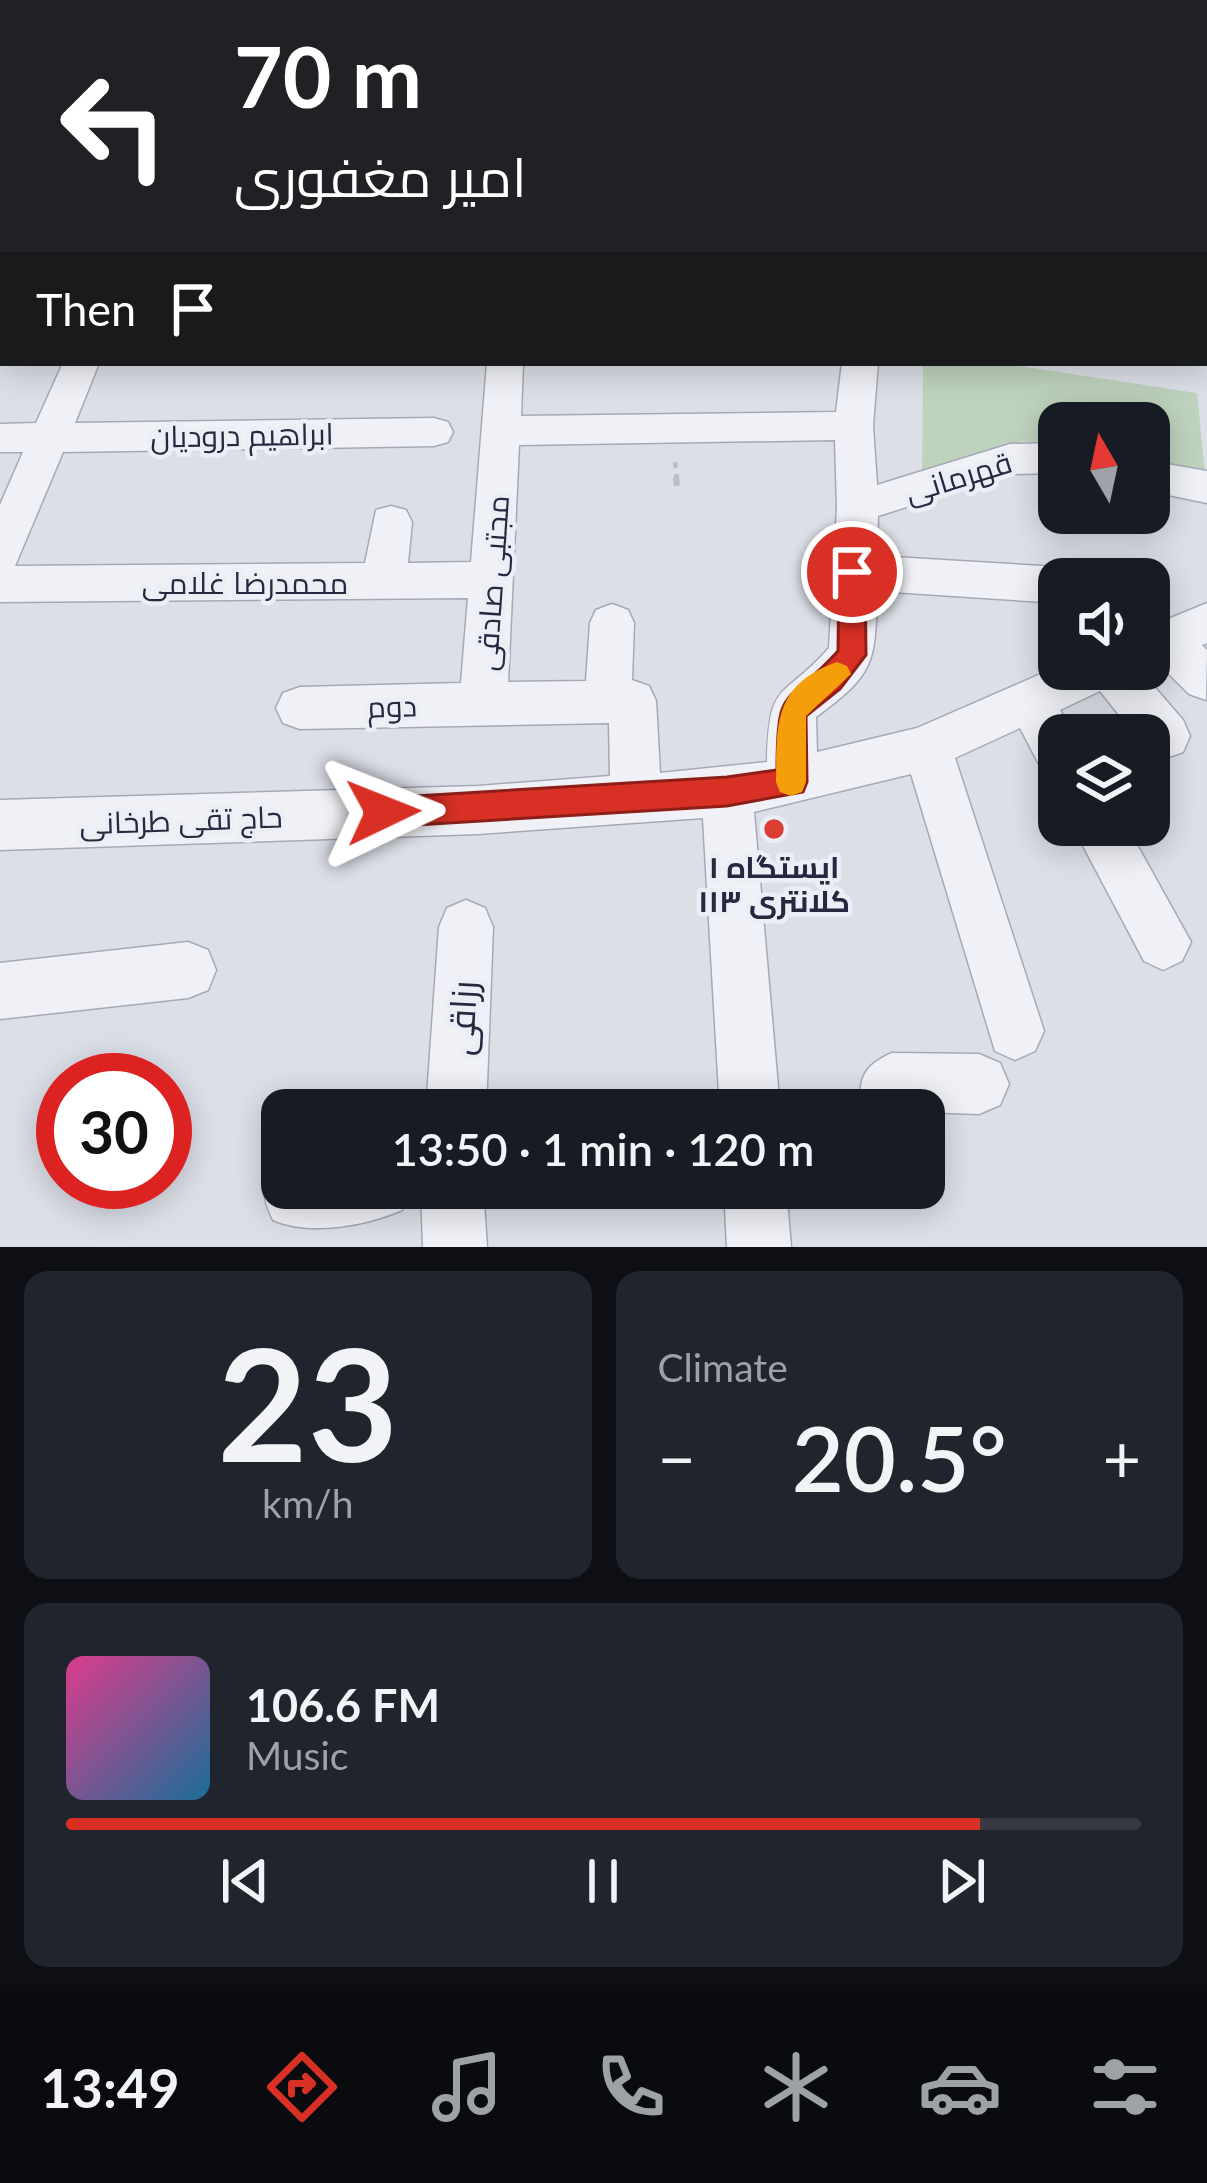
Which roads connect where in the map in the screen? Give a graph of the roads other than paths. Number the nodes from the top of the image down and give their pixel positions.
1 (80, 366) edge
2 (505, 366) edge
3 (860, 366) edge
4 (854, 426) junction
5 (500, 431) junction
6 (434, 432) dead end
7 (50, 437) junction
8 (0, 438) edge
9 (1038, 456) edge
10 (1170, 480) edge
11 (1207, 487) edge
12 (858, 507) junction
13 (392, 522) dead end
14 (0, 554) edge
15 (852, 572) junction
16 (491, 580) junction
17 (384, 581) junction
18 (0, 584) edge
19 (1038, 584) edge
20 (612, 622) dead end
21 (1174, 637) edge
22 (1206, 679) edge
23 (1056, 690) edge
24 (1125, 690) edge
25 (608, 700) junction
26 (1030, 701) junction
27 (483, 702) junction
28 (300, 708) dead end
29 (1146, 714) edge
30 (1038, 716) edge
31 (922, 749) junction
32 (792, 782) junction
33 (727, 792) junction
34 (636, 798) junction
35 (0, 825) edge
36 (1110, 846) edge
37 (466, 926) dead end
38 (1163, 943) dead end
39 (188, 970) dead end
40 (0, 991) edge
41 (1015, 1031) dead end
42 (979, 1084) dead end
43 (457, 1089) edge
44 (748, 1089) edge
45 (888, 1089) edge
46 (452, 1209) edge
47 (757, 1209) edge
48 (455, 1247) edge
49 (760, 1247) edge

1 - 7 street
2 - 5 street, مجتبی صادقی
3 - 4 street
4 - 5 street
4 - 12 street
5 - 16 street, مجتبی صادقی
6 - 7 street, ابراهیم درودیان
7 - 8 street, ابراهیم درودیان
7 - 14 street
9 - 12 street, قهرمانی
10 - 11 street
12 - 15 street
13 - 17 street
15 - 19 street
15 - 32 street
16 - 17 street, محمدرضا غلامی
16 - 27 street, مجتبی صادقی
17 - 18 street, محمدرضا غلامی
20 - 25 street
21 - 22 street
23 - 26 street, حاج تقی طرخانی
24 - 29 street
25 - 27 street, مجتبی صادقی
25 - 34 street
26 - 30 street
26 - 31 street, حاج تقی طرخانی
27 - 28 street, دوم
31 - 32 street, حاج تقی طرخانی
31 - 41 street
32 - 33 street, حاج تقی طرخانی
33 - 34 street, حاج تقی طرخانی
33 - 44 street
34 - 35 street, حاج تقی طرخانی
36 - 38 street
37 - 43 street, رزاقی
39 - 40 street
42 - 45 street
46 - 48 street
47 - 49 street

